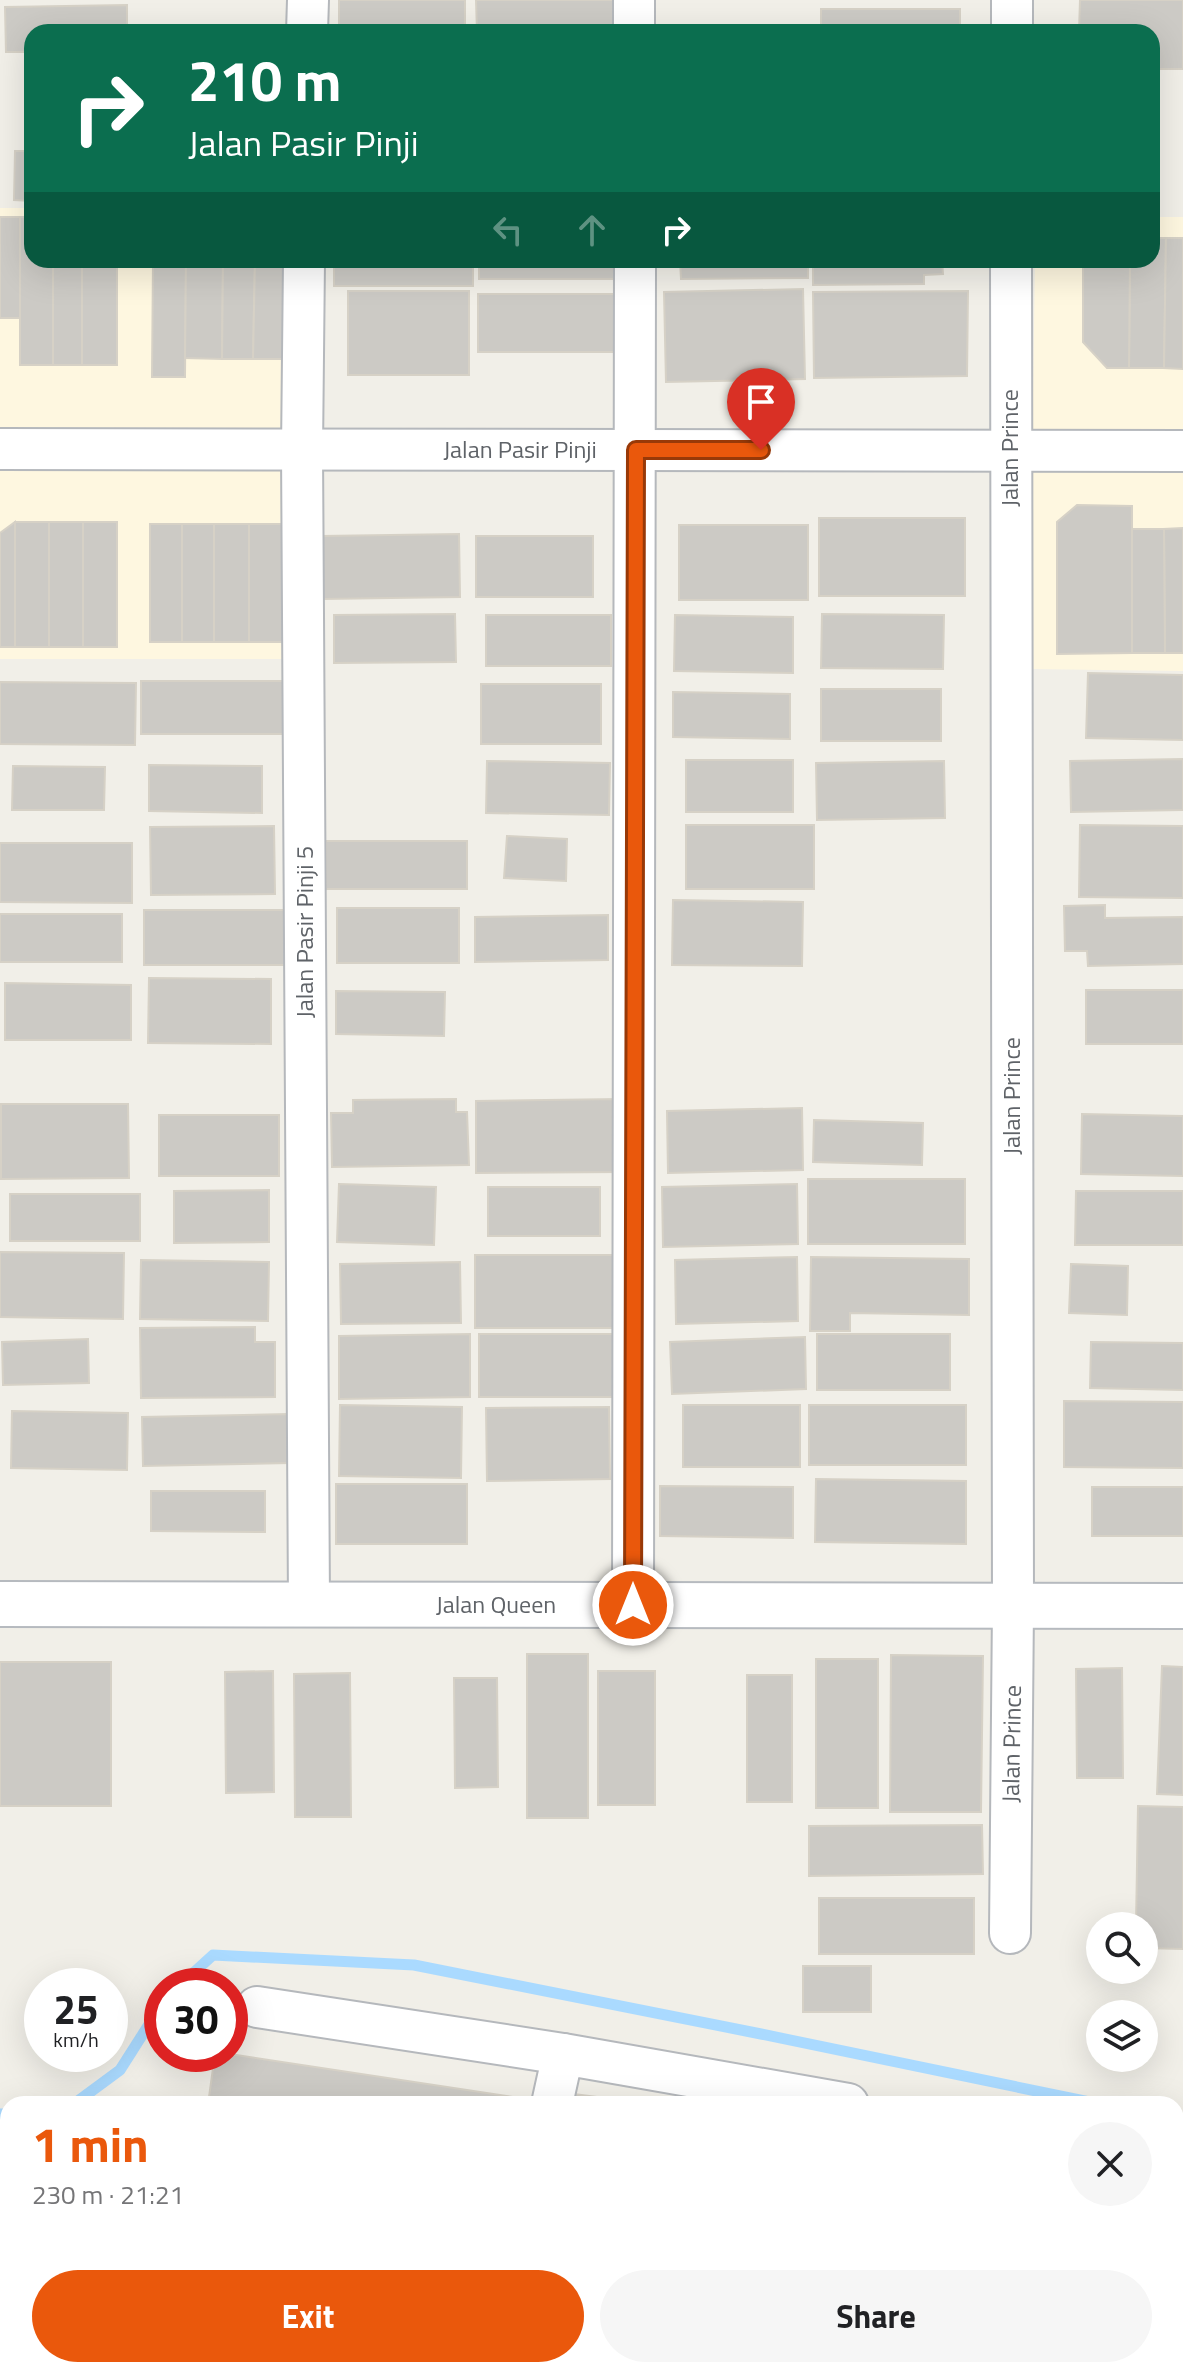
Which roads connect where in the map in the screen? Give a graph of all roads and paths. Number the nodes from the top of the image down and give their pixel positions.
1 (308, 0) edge
2 (634, 0) edge
3 (1012, 0) edge
4 (307, 24) edge
5 (634, 24) edge
6 (1012, 24) edge
7 (304, 268) edge
8 (635, 268) edge
9 (1011, 268) edge
10 (0, 449) edge
11 (302, 450) junction
12 (636, 450) junction
13 (1010, 451) junction
14 (1183, 451) edge
15 (0, 1604) edge
16 (309, 1604) junction
17 (633, 1605) junction
18 (1013, 1606) junction
19 (1183, 1606) edge
20 (1010, 1933) dead end
21 (257, 2007) dead end
22 (563, 2054) junction
23 (554, 2096) edge
24 (802, 2096) edge

1 - 4 street
2 - 5 street
3 - 6 street
7 - 11 street, Jalan Pasir Pinji 5
8 - 12 street
9 - 13 street, Jalan Prince
10 - 11 street, Jalan Pasir Pinji
11 - 12 street, Jalan Pasir Pinji
11 - 16 street, Jalan Pasir Pinji 5
12 - 13 street, Jalan Pasir Pinji
12 - 17 street
13 - 14 street, Jalan Pasir Pinji
13 - 18 street, Jalan Prince
15 - 16 main road, Jalan Queen
16 - 17 main road, Jalan Queen
17 - 18 main road, Jalan Queen
18 - 19 main road, Jalan Queen
18 - 20 street, Jalan Prince
21 - 22 street
22 - 23 street
22 - 24 street

